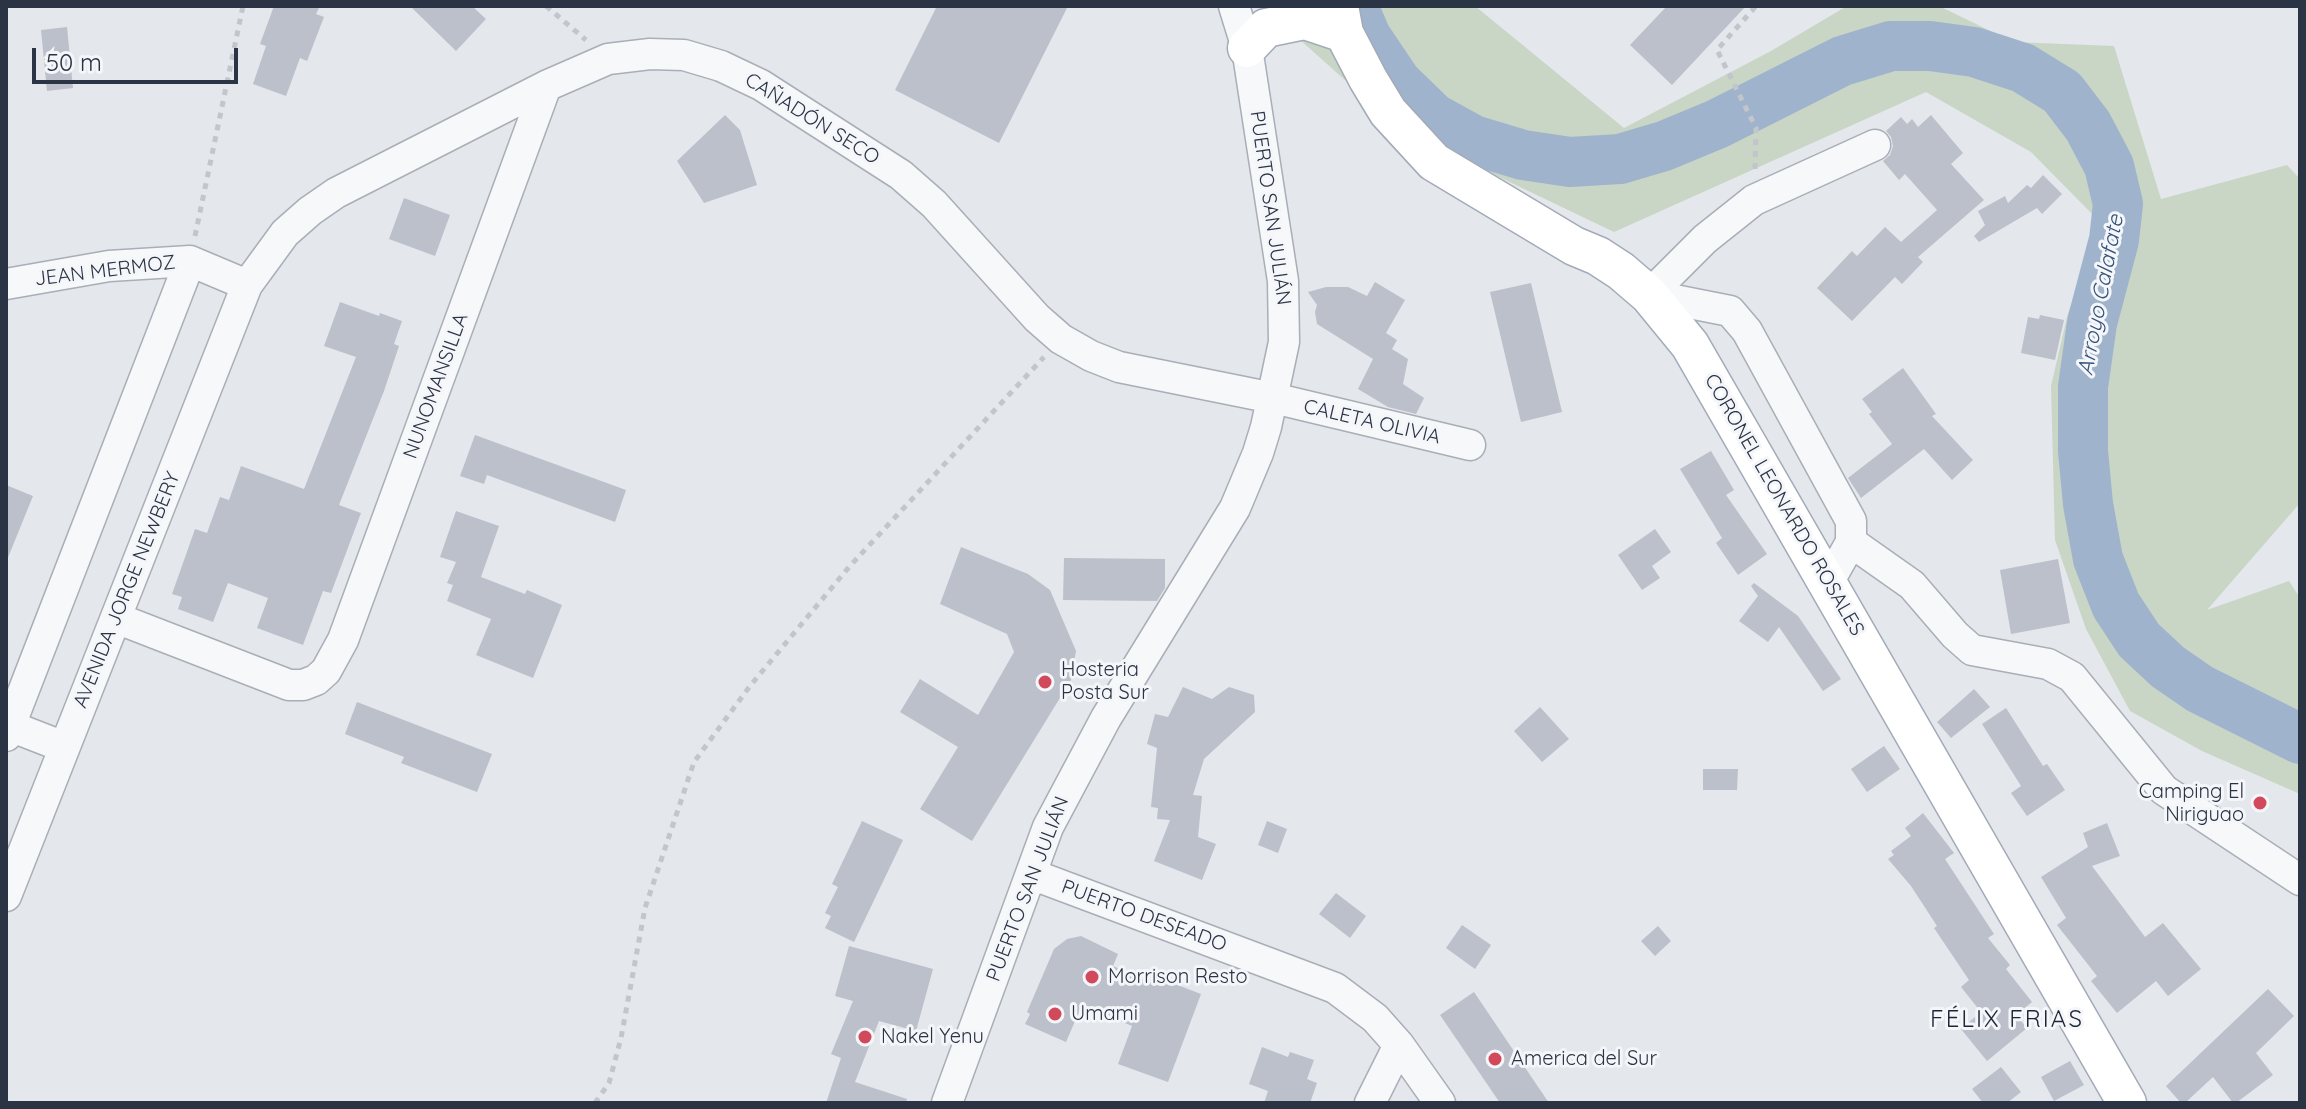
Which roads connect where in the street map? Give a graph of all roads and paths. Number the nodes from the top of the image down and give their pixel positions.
1 (243, 6) edge
2 (546, 6) edge
3 (1234, 6) edge
4 (1756, 6) edge
5 (1341, 20) edge
6 (1247, 48) junction
7 (608, 59) junction
8 (546, 86) junction
9 (1875, 145) dead end
10 (1754, 200) junction
11 (190, 261) junction
12 (6, 284) edge
13 (247, 285) junction
14 (1649, 295) junction
15 (1061, 339) junction
16 (1273, 398) junction
17 (1470, 445) dead end
18 (1851, 542) junction
19 (1828, 583) junction
20 (116, 618) junction
21 (8, 731) edge
22 (64, 747) junction
23 (1031, 874) junction
24 (2300, 880) edge
25 (6, 896) edge
26 (1399, 1045) junction
27 (595, 1103) edge
28 (947, 1103) edge
29 (1370, 1103) edge
30 (1440, 1103) edge
31 (2127, 1103) edge

1 - 11 path
2 - 7 path
3 - 6 street, PUERTO SAN JULIÁN
4 - 10 path
5 - 6 main road
5 - 14 main road, CORONEL LEONARDO ROSALES
6 - 16 street, PUERTO SAN JULIÁN
7 - 8 street, CAÑADÓN SECO
7 - 15 street, CAÑADÓN SECO
8 - 13 street, CAÑADÓN SECO
8 - 20 street, NUNOMANSILLA
9 - 10 street
10 - 14 street
11 - 12 street, JEAN MERMOZ
11 - 13 street, JEAN MERMOZ
11 - 21 street
13 - 20 street, AVENIDA JORGE NEWBERY
14 - 18 street
14 - 19 main road, CORONEL LEONARDO ROSALES
15 - 16 street, CAÑADÓN SECO
15 - 27 path
16 - 17 street, CALETA OLIVIA
16 - 23 street, PUERTO SAN JULIÁN
18 - 19 street
18 - 24 street
19 - 31 main road, CORONEL LEONARDO ROSALES
20 - 22 street, AVENIDA JORGE NEWBERY
21 - 22 street
22 - 25 street, AVENIDA JORGE NEWBERY
23 - 26 street, PUERTO DESEADO
23 - 28 street, PUERTO SAN JULIÁN
26 - 29 street
26 - 30 street, PUERTO DESEADO

